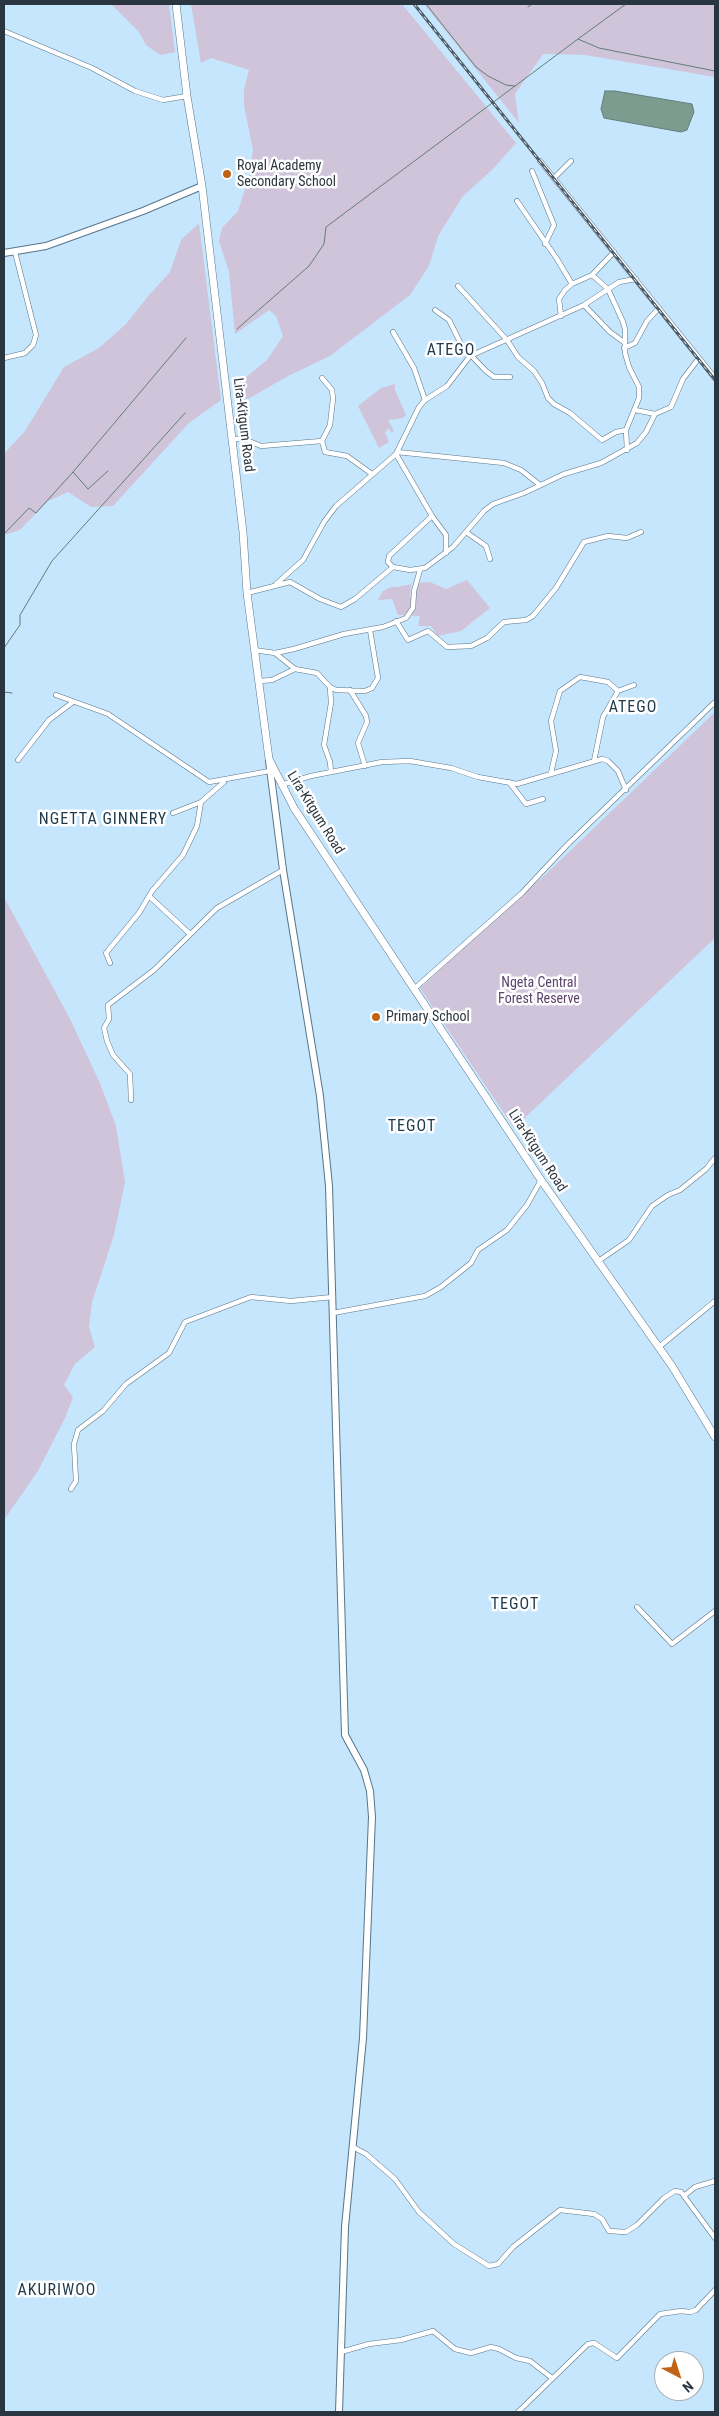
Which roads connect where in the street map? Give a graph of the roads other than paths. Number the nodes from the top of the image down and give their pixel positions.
1 (176, 4) edge
2 (4, 31) edge
3 (187, 96) junction
4 (540, 160) dead end
5 (571, 161) dead end
6 (532, 170) dead end
7 (554, 178) junction
8 (202, 186) junction
9 (517, 201) dead end
10 (545, 244) junction
11 (15, 252) junction
12 (614, 252) junction
13 (4, 253) edge
14 (592, 275) junction
15 (636, 279) junction
16 (572, 284) junction
17 (458, 286) dead end
18 (608, 289) junction
19 (584, 305) junction
20 (659, 308) junction
21 (435, 310) dead end
22 (561, 316) junction
23 (393, 332) dead end
24 (507, 340) junction
25 (625, 345) junction
26 (470, 356) junction
27 (4, 358) edge
28 (699, 358) junction
29 (510, 377) dead end
30 (322, 378) dead end
31 (715, 378) edge
32 (425, 400) junction
33 (635, 410) junction
34 (655, 414) junction
35 (626, 430) junction
36 (233, 439) junction
37 (322, 441) junction
38 (626, 450) junction
39 (397, 453) junction
40 (372, 474) junction
41 (540, 485) junction
42 (432, 516) junction
43 (466, 532) junction
44 (641, 532) dead end
45 (446, 553) junction
46 (490, 559) dead end
47 (393, 567) junction
48 (420, 570) junction
49 (275, 585) junction
50 (247, 593) junction
51 (396, 621) junction
52 (370, 630) junction
53 (254, 650) junction
54 (275, 653) junction
55 (295, 669) junction
56 (260, 681) junction
57 (634, 685) dead end
58 (330, 687) junction
59 (350, 690) junction
60 (618, 691) junction
61 (56, 695) dead end
62 (74, 702) junction
63 (715, 702) edge
64 (269, 759) junction
65 (18, 760) dead end
66 (594, 761) junction
67 (365, 766) junction
68 (270, 771) junction
69 (331, 772) junction
70 (551, 773) junction
71 (227, 779) junction
72 (509, 782) junction
73 (281, 785) junction
74 (626, 790) junction
75 (543, 799) dead end
76 (201, 802) junction
77 (173, 813) dead end
78 (283, 870) junction
79 (150, 896) junction
80 (190, 934) junction
81 (110, 963) dead end
82 (414, 989) junction
83 (131, 1100) dead end
84 (715, 1158) edge
85 (710, 1164) junction
86 (715, 1168) edge
87 (540, 1180) junction
88 (597, 1262) junction
89 (333, 1297) junction
90 (715, 1300) edge
91 (333, 1313) junction
92 (659, 1347) junction
93 (715, 1437) edge
94 (71, 1489) dead end
95 (637, 1607) dead end
96 (715, 1611) edge
97 (353, 2147) junction
98 (715, 2181) edge
99 (684, 2196) junction
100 (715, 2238) edge
101 (715, 2290) edge
102 (341, 2352) junction
103 (552, 2378) junction
104 (338, 2412) edge
105 (518, 2412) edge

1 - 3 main road, Lira-Kitgum Road
2 - 3 street
3 - 8 main road, Lira-Kitgum Road
4 - 7 street
5 - 7 street
6 - 10 street
7 - 12 street
8 - 11 main road
8 - 36 main road, Lira-Kitgum Road
9 - 10 street
10 - 16 street
11 - 13 main road
11 - 27 street
12 - 14 street
12 - 15 street
14 - 16 street
14 - 18 street
15 - 18 street
15 - 20 street
16 - 22 street
17 - 24 street
18 - 19 street
18 - 25 street
19 - 22 street
19 - 25 street
20 - 25 street
20 - 28 street
21 - 26 street
22 - 24 street
23 - 32 street
24 - 26 street
24 - 35 street
25 - 33 street
26 - 29 street
26 - 32 street
28 - 31 street
28 - 34 street
30 - 37 street
32 - 39 street
33 - 34 street
33 - 35 street
34 - 38 street
35 - 38 street
36 - 37 street
36 - 50 main road, Lira-Kitgum Road
37 - 40 street
38 - 41 street
39 - 40 street
39 - 41 street
39 - 42 street
40 - 49 street
41 - 43 street
42 - 45 street
42 - 47 street
43 - 45 street
43 - 46 street
44 - 51 street
45 - 48 street
47 - 48 street
47 - 49 street
48 - 51 street
49 - 50 street
50 - 53 main road, Lira-Kitgum Road
51 - 52 street
52 - 54 street
52 - 59 street
53 - 54 street
53 - 56 main road, Lira-Kitgum Road
54 - 55 street
55 - 56 street
55 - 58 street
56 - 64 main road, Lira-Kitgum Road
57 - 60 street
58 - 59 street
58 - 69 street
59 - 67 street
60 - 66 street
60 - 70 street
61 - 62 street
62 - 65 street
62 - 71 street
63 - 74 street
64 - 68 main road
64 - 73 main road, Lira-Kitgum Road
66 - 70 street
66 - 74 street
67 - 69 street
67 - 72 street
68 - 71 street
68 - 78 main road
69 - 73 street
70 - 72 street
71 - 76 street
72 - 75 street
73 - 82 main road, Lira-Kitgum Road
74 - 82 street
76 - 77 street
76 - 79 street
78 - 80 street
78 - 89 main road
79 - 80 street
79 - 81 street
80 - 83 street
82 - 87 main road, Lira-Kitgum Road
84 - 85 street
85 - 86 street
85 - 88 street
87 - 88 main road, Lira-Kitgum Road
87 - 91 street
88 - 92 main road, Lira-Kitgum Road
89 - 91 main road
89 - 94 street
90 - 92 street
91 - 97 main road
92 - 93 main road, Lira-Kitgum Road
95 - 96 street
97 - 99 street
97 - 102 main road
98 - 99 street
99 - 100 street
101 - 103 street
102 - 103 street
102 - 104 main road
103 - 105 street

